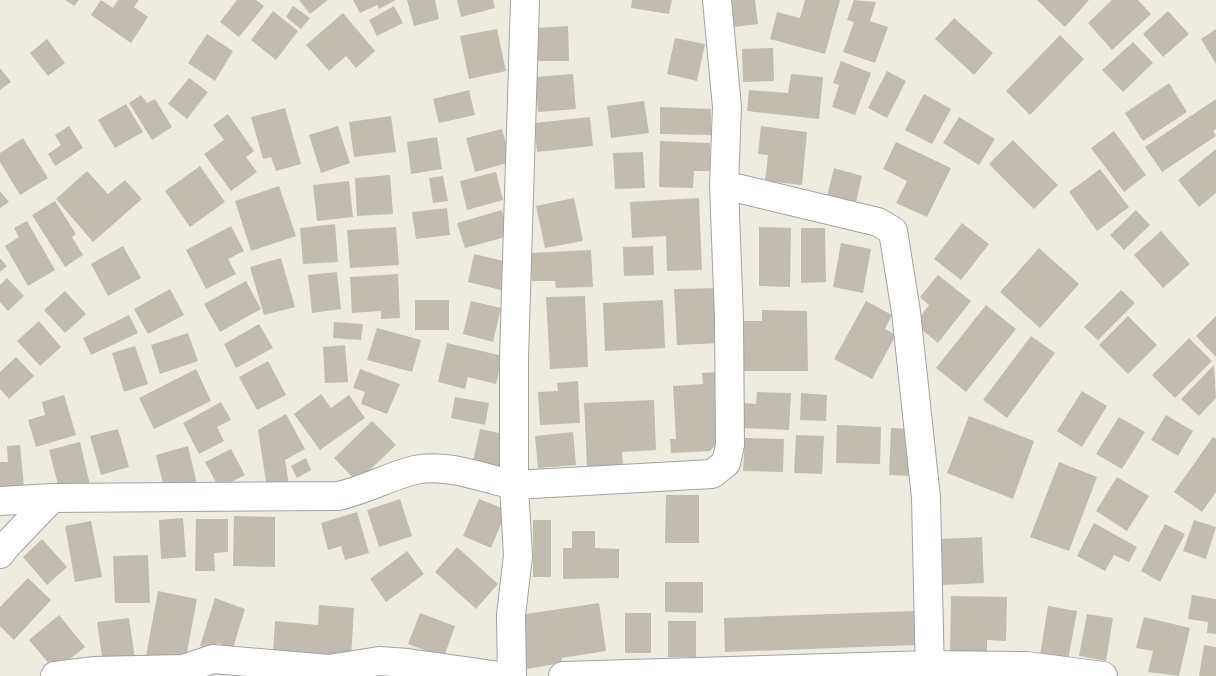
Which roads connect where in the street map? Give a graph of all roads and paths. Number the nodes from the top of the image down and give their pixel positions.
1 (525, 0) edge
2 (717, 0) edge
3 (724, 185) junction
4 (514, 485) junction
5 (52, 498) junction
6 (0, 501) edge
7 (0, 554) edge
8 (930, 671) edge
9 (55, 676) edge
10 (500, 676) edge
11 (512, 676) edge
12 (563, 676) edge
13 (1103, 676) edge

1 - 4 street
2 - 3 street
3 - 4 street
3 - 8 street
4 - 5 street
4 - 11 street
5 - 6 street
5 - 7 street
8 - 12 street
8 - 13 street
9 - 10 street

